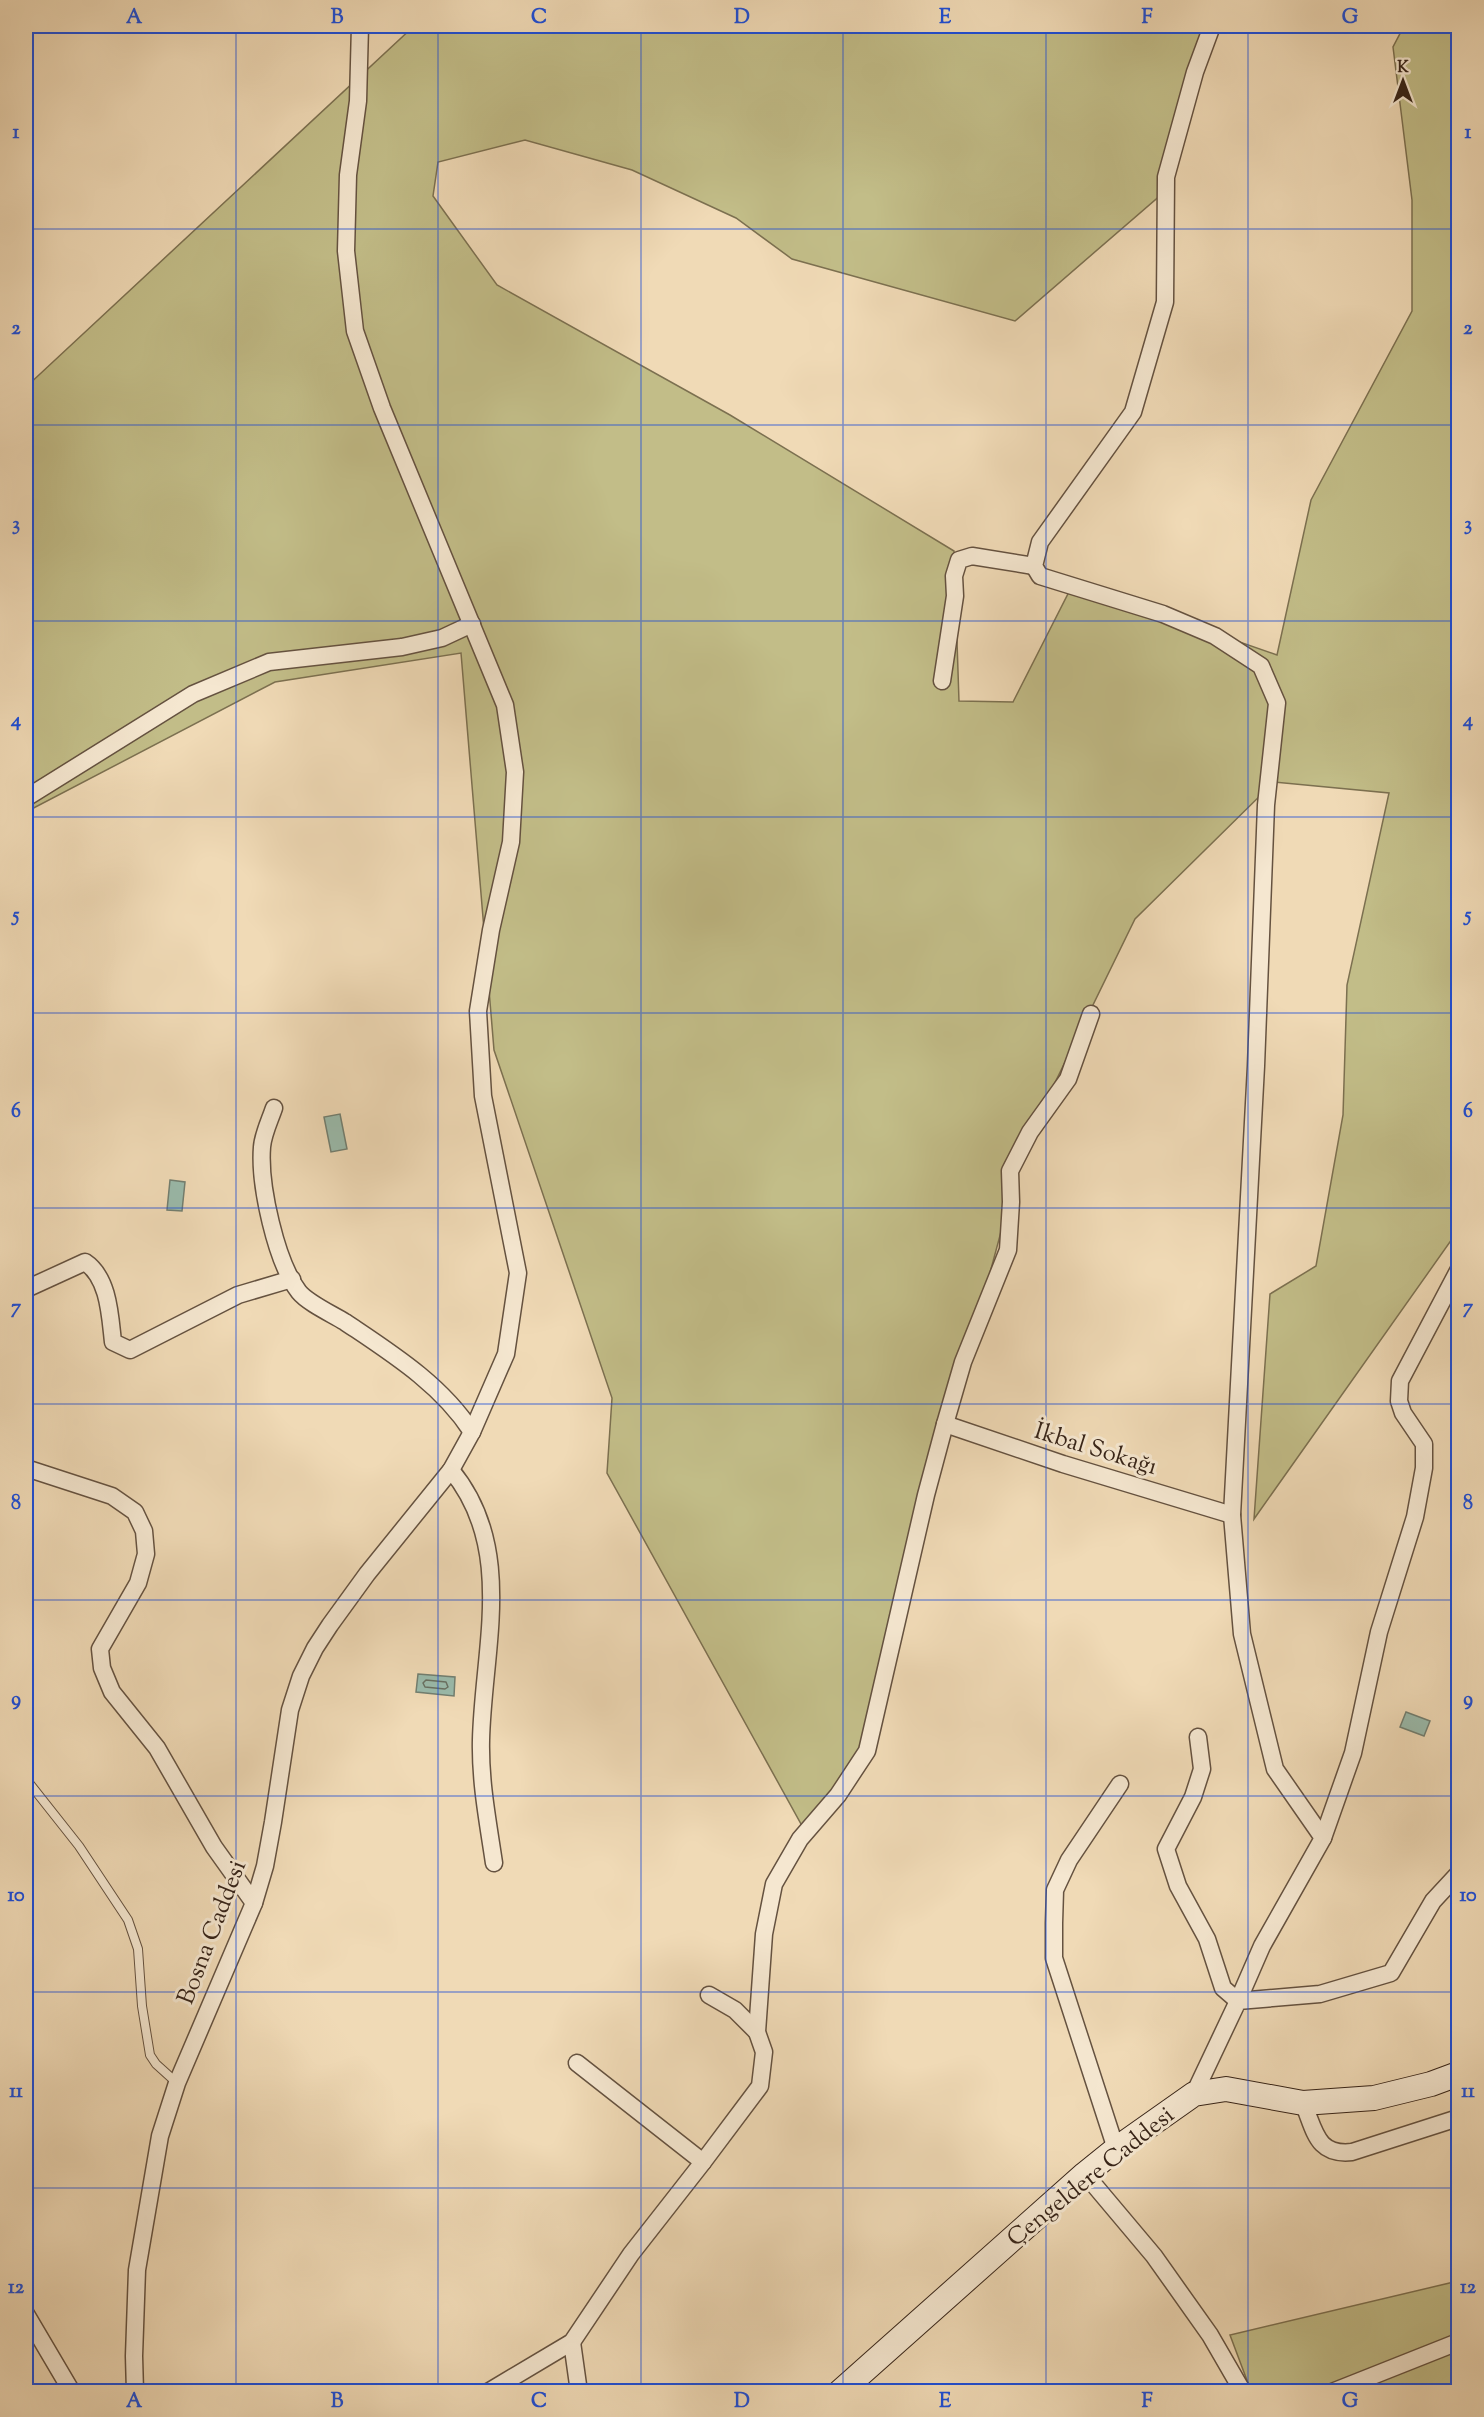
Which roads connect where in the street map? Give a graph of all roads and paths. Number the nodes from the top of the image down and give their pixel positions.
1 (360, 26) edge
2 (1212, 26) edge
3 (1034, 566) junction
4 (472, 624) junction
5 (942, 681) dead end
6 (26, 798) edge
7 (1091, 1014) dead end
8 (274, 1108) dead end
9 (1458, 1271) edge
10 (292, 1279) junction
11 (26, 1289) edge
12 (945, 1424) junction
13 (472, 1431) junction
14 (26, 1468) edge
15 (451, 1470) junction
16 (1232, 1515) junction
17 (1198, 1737) dead end
18 (26, 1779) edge
19 (1120, 1785) dead end
20 (1323, 1838) junction
21 (494, 1863) dead end
22 (1458, 1874) edge
23 (254, 1902) junction
24 (709, 1995) dead end
25 (1238, 2001) junction
26 (757, 2032) junction
27 (577, 2063) dead end
28 (1458, 2074) edge
29 (177, 2083) junction
30 (1194, 2094) junction
31 (1304, 2103) junction
32 (1458, 2118) edge
33 (1116, 2149) junction
34 (703, 2162) junction
35 (1085, 2174) junction
36 (26, 2314) edge
37 (572, 2342) junction
38 (1458, 2342) edge
39 (72, 2391) edge
40 (135, 2391) edge
41 (488, 2391) edge
42 (579, 2391) edge
43 (840, 2391) edge
44 (1243, 2391) edge
45 (1332, 2391) edge

1 - 4 street, Bosna Caddesi
2 - 3 street
3 - 5 street
3 - 16 street
4 - 6 street
4 - 13 street, Bosna Caddesi
7 - 12 street
8 - 10 street
9 - 20 street
10 - 11 street
10 - 13 street
12 - 16 street, İkbal Sokağı
12 - 26 street
13 - 15 street, Bosna Caddesi
14 - 23 street
15 - 21 street
15 - 23 street, Bosna Caddesi
16 - 20 street
17 - 25 street
18 - 29 lane
19 - 33 street
20 - 25 street
22 - 25 street
23 - 29 street, Bosna Caddesi
24 - 26 street
25 - 30 street
26 - 34 street
27 - 34 street
28 - 31 main road, Çengeldere Caddesi
29 - 40 street, Bosna Caddesi
30 - 31 main road, Çengeldere Caddesi
30 - 33 main road, Çengeldere Caddesi
31 - 32 street
33 - 35 main road, Çengeldere Caddesi
34 - 37 street
35 - 43 main road, Çengeldere Caddesi
35 - 44 street
36 - 39 street
37 - 41 street
37 - 42 street
38 - 45 street

